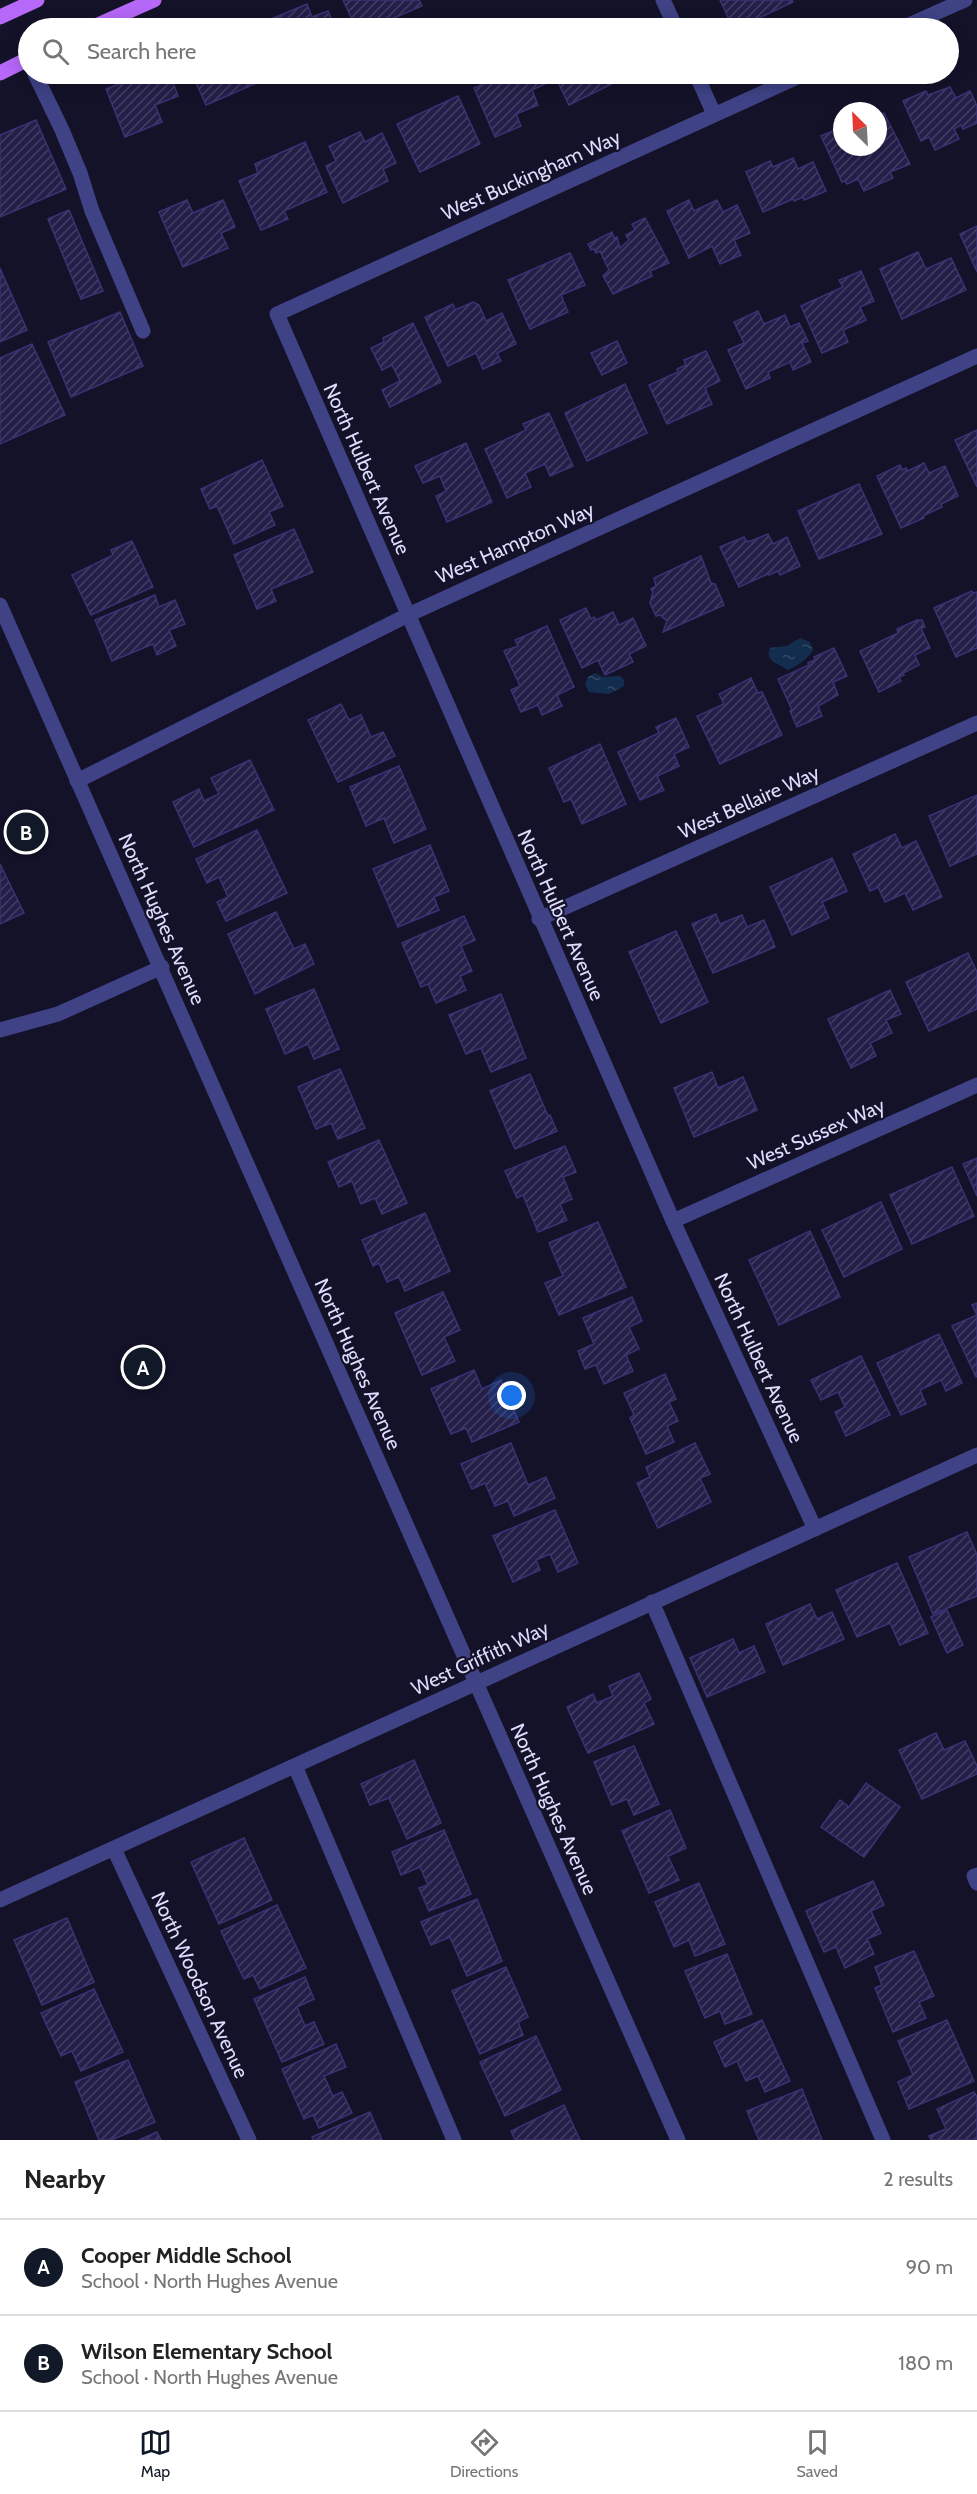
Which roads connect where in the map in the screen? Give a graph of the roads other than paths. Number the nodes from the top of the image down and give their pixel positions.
1 (37, 0) edge
2 (154, 0) edge
3 (663, 0) edge
4 (965, 0) edge
5 (0, 17) edge
6 (114, 18) edge
7 (671, 18) edge
8 (924, 18) edge
9 (18, 64) edge
10 (0, 73) edge
11 (40, 84) edge
12 (700, 84) edge
13 (782, 84) edge
14 (714, 114) junction
15 (277, 314) joint
16 (143, 331) dead end
17 (977, 356) edge
18 (0, 605) edge
19 (408, 615) junction
20 (977, 723) edge
21 (77, 781) junction
22 (539, 919) junction
23 (162, 967) junction
24 (0, 1030) edge
25 (977, 1085) edge
26 (673, 1221) junction
27 (977, 1455) edge
28 (815, 1529) junction
29 (652, 1602) junction
30 (475, 1683) junction
31 (295, 1766) junction
32 (114, 1849) junction
33 (0, 1900) edge
34 (249, 2140) edge
35 (454, 2140) edge
36 (678, 2140) edge
37 (884, 2140) edge

1 - 5 main road
2 - 6 main road
3 - 7 street
4 - 8 street
9 - 10 main road
11 - 16 street
12 - 14 street
13 - 14 street, West Buckingham Way
14 - 15 street, West Buckingham Way
15 - 19 street, North Hulbert Avenue
17 - 19 street, West Hampton Way
18 - 21 street, North Hughes Avenue
19 - 21 street, West Hampton Way
19 - 22 street, North Hulbert Avenue
20 - 22 street, West Bellaire Way
21 - 23 street, North Hughes Avenue
22 - 26 street, North Hulbert Avenue
23 - 24 street
23 - 30 street, North Hughes Avenue
25 - 26 street, West Sussex Way
26 - 28 street, North Hulbert Avenue
27 - 28 street, West Griffith Way
28 - 29 street, West Griffith Way
29 - 30 street, West Griffith Way
29 - 37 street
30 - 31 street, West Griffith Way
30 - 36 street, North Hughes Avenue
31 - 32 street, West Griffith Way
31 - 35 street
32 - 33 street, West Griffith Way
32 - 34 street, North Woodson Avenue

